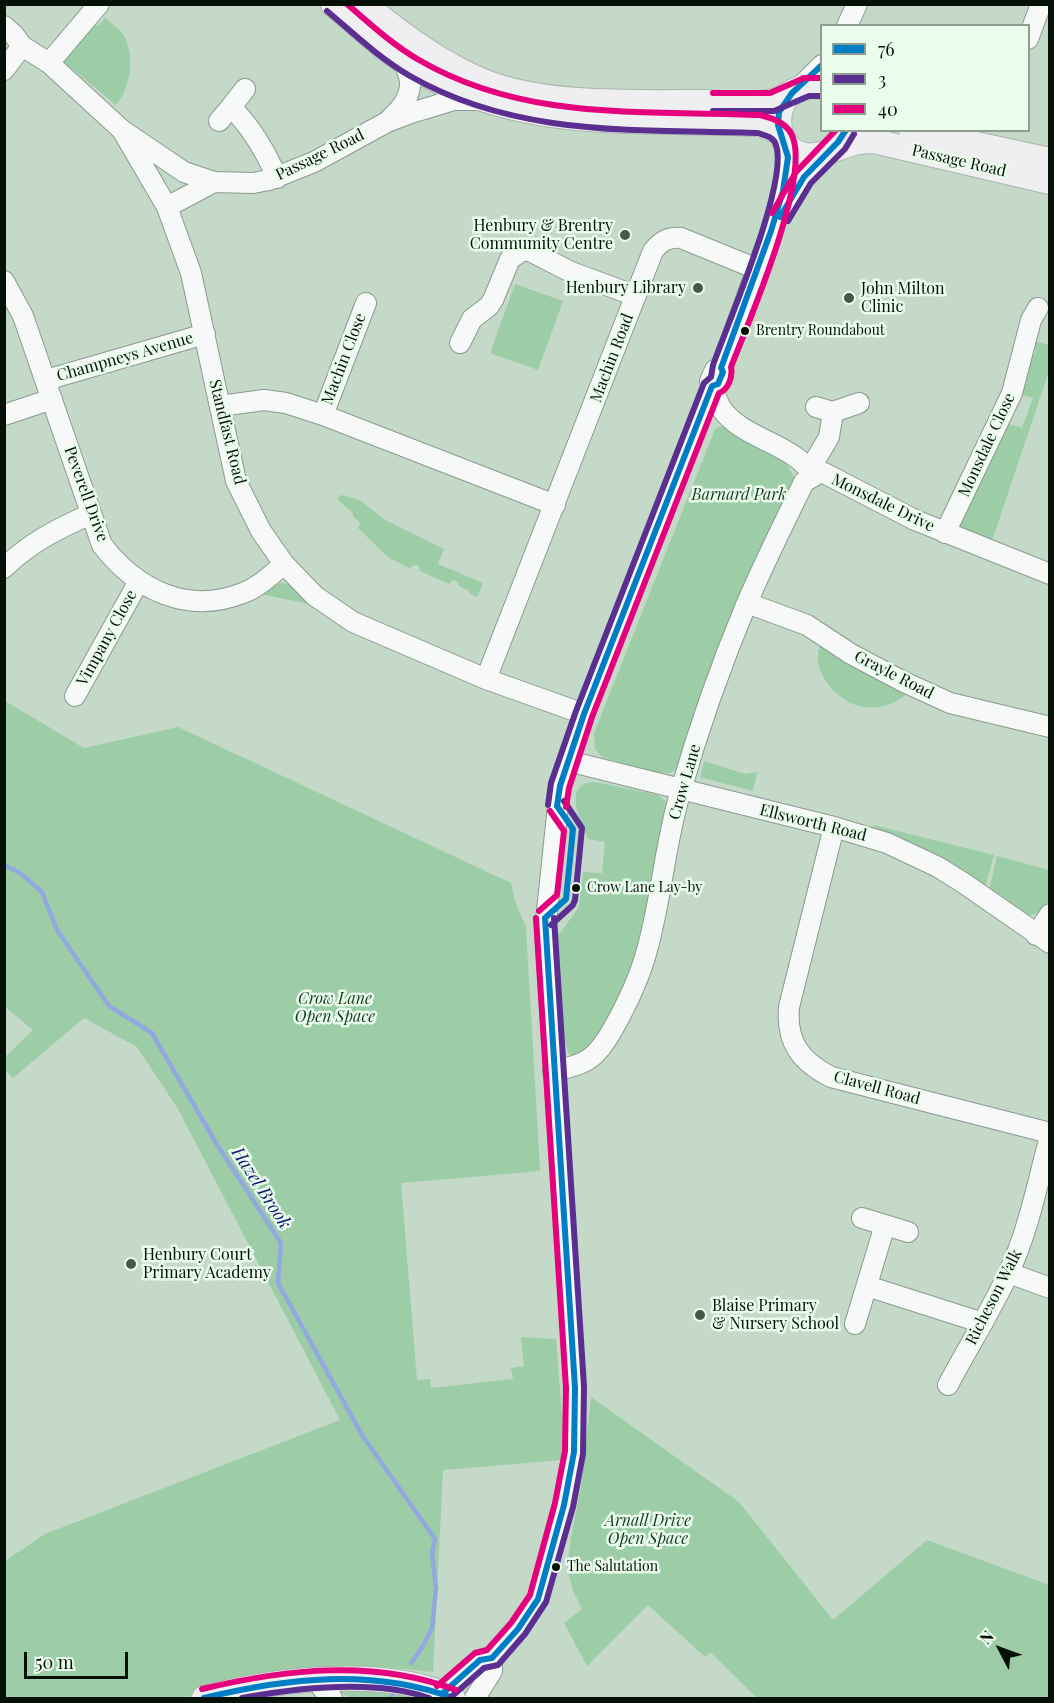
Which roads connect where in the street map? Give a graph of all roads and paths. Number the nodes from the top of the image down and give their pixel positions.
1 (333, 4) edge
2 (365, 4) edge
3 (1041, 4) edge
4 (96, 13) edge
5 (4, 26) edge
6 (4, 36) edge
7 (1030, 36) edge
8 (22, 46) junction
9 (396, 56) junction
10 (49, 63) junction
11 (820, 68) edge
12 (4, 70) edge
13 (805, 88) edge
14 (245, 89) dead end
15 (485, 101) junction
16 (387, 122) junction
17 (122, 130) junction
18 (920, 132) edge
19 (782, 136) junction
20 (834, 145) edge
21 (1050, 160) edge
22 (277, 178) junction
23 (214, 182) junction
24 (1050, 182) edge
25 (167, 207) junction
26 (774, 227) junction
27 (757, 269) junction
28 (4, 281) edge
29 (636, 296) junction
30 (366, 303) dead end
31 (1028, 314) dead end
32 (205, 334) junction
33 (460, 343) dead end
34 (46, 380) junction
35 (712, 386) junction
36 (52, 399) junction
37 (859, 404) dead end
38 (220, 406) junction
39 (4, 415) edge
40 (322, 415) junction
41 (812, 472) junction
42 (555, 505) junction
43 (91, 514) junction
44 (945, 533) junction
45 (284, 564) junction
46 (4, 568) edge
47 (1050, 574) edge
48 (139, 581) junction
49 (747, 603) junction
50 (486, 679) junction
51 (75, 696) dead end
52 (584, 714) junction
53 (1050, 727) edge
54 (568, 761) junction
55 (681, 790) junction
56 (834, 827) junction
57 (1050, 914) edge
58 (1043, 939) edge
59 (553, 1071) junction
60 (1050, 1134) edge
61 (862, 1218) dead end
62 (885, 1225) junction
63 (908, 1232) dead end
64 (1009, 1273) junction
65 (867, 1286) junction
66 (1050, 1288) edge
67 (983, 1323) junction
68 (855, 1324) dead end
69 (948, 1385) dead end
70 (492, 1658) junction
71 (327, 1689) edge
72 (450, 1697) edge
73 (204, 1698) edge
74 (475, 1698) edge

1 - 9 main road, Passage Road
2 - 13 main road
3 - 7 street
4 - 10 street
5 - 8 street, Passage Road
6 - 8 street
8 - 10 street, Passage Road
8 - 12 street
9 - 15 main road, Passage Road
9 - 16 street, Passage Road
10 - 17 street, Passage Road
11 - 13 street
13 - 19 main road
14 - 22 street
15 - 16 street, Passage Road
15 - 19 main road, Passage Road
16 - 22 street, Passage Road
17 - 23 street, Passage Road
17 - 25 street, Passage Road
18 - 21 main road, Passage Road
19 - 20 main road, Passage Road
19 - 26 street
20 - 24 main road, Passage Road
20 - 26 street
22 - 23 street, Passage Road
23 - 25 street
25 - 32 street, Standfast Road
26 - 27 street
27 - 29 street, Machin Road
27 - 35 street
28 - 34 street, Peverell Drive
29 - 33 street
29 - 42 street, Machin Road
30 - 40 street, Machin Close
31 - 44 street, Monsdale Close
32 - 34 street, Champneys Avenue
32 - 38 street, Standfast Road
34 - 36 street, Peverell Drive
35 - 41 street, Monsdale Drive
35 - 52 street
36 - 39 street
36 - 43 street, Peverell Drive
37 - 41 street, Crow Lane
38 - 40 street
38 - 45 street, Standfast Road
40 - 42 street
41 - 44 street, Monsdale Drive
41 - 49 street, Crow Lane
42 - 50 street, Machin Road
43 - 46 street
43 - 48 street, Peverell Drive
44 - 47 street, Monsdale Drive
45 - 48 street, Peverell Drive
45 - 50 street, Standfast Road
48 - 51 street, Vimpany Close
49 - 53 street, Grayle Road
49 - 55 street, Crow Lane
50 - 52 street, Standfast Road
52 - 54 street
54 - 55 street, Ellsworth Road
54 - 59 street
55 - 56 street, Ellsworth Road
55 - 59 street, Crow Lane
56 - 58 street, Ellsworth Road
56 - 60 street, Clavell Road
57 - 58 street
59 - 70 street
60 - 64 street, Richeson Walk
61 - 62 street
62 - 63 street
62 - 65 street
64 - 66 street
64 - 67 street, Richeson Walk
65 - 67 street
65 - 68 street
67 - 69 street, Richeson Walk
70 - 72 street
70 - 74 street
71 - 72 main road
71 - 73 main road

